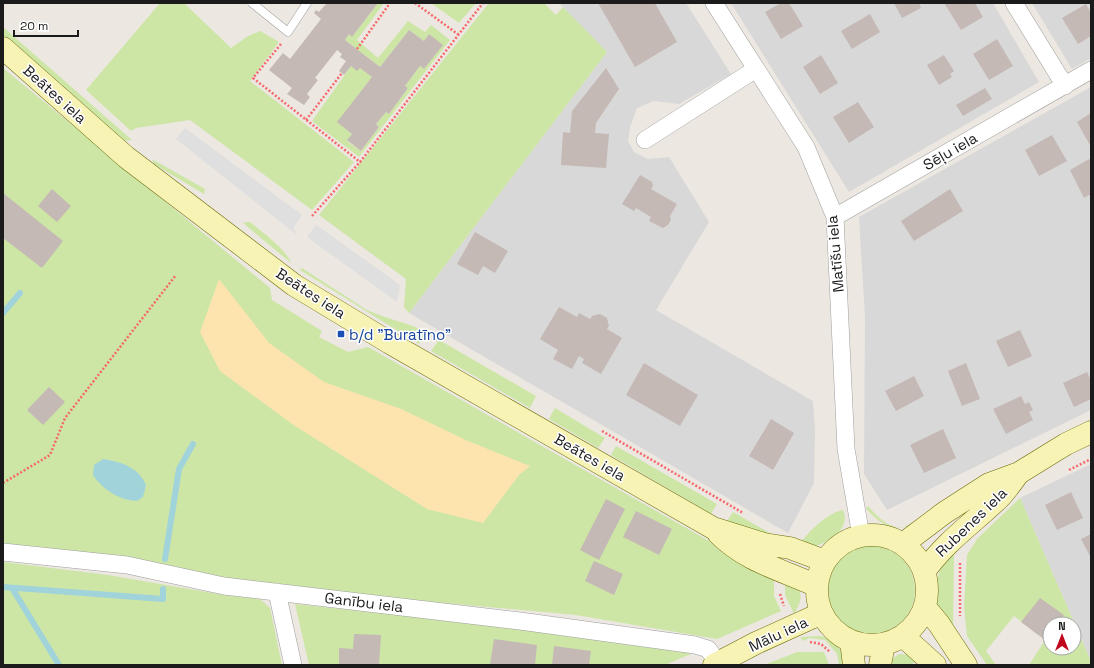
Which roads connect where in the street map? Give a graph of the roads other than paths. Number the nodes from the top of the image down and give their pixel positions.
1 (252, 3) edge
2 (307, 3) edge
3 (714, 3) edge
4 (1014, 3) edge
5 (3, 48) edge
6 (756, 69) junction
7 (1091, 70) edge
8 (1065, 86) junction
9 (645, 140) dead end
10 (835, 217) junction
11 (1091, 432) edge
12 (1019, 473) junction
13 (713, 528) junction
14 (861, 536) junction
15 (903, 544) junction
16 (3, 552) edge
17 (824, 561) junction
18 (924, 572) junction
19 (816, 586) junction
20 (277, 592) junction
21 (925, 607) junction
22 (822, 614) junction
23 (851, 641) junction
24 (889, 648) edge
25 (716, 664) edge
26 (293, 665) edge
27 (854, 665) edge
28 (936, 665) edge
29 (966, 665) edge

1 - 2 lane
3 - 6 street, Matīšu iela
4 - 8 street
5 - 13 street, Beātes iela
6 - 9 street
6 - 10 street, Matīšu iela
7 - 8 street, Sēļu iela
8 - 10 street, Sēļu iela
10 - 14 street, Matīšu iela
11 - 12 street, Rubenes iela
12 - 15 street, Rubenes iela
12 - 18 street, Rubenes iela
13 - 17 street, Beātes iela
13 - 19 street, Beātes iela
14 - 15 street
14 - 17 street
15 - 18 street
16 - 20 street, Ganību iela
17 - 19 street
18 - 21 street
19 - 22 street
20 - 25 street, Ganību iela
20 - 26 street
21 - 24 street
21 - 29 street
22 - 23 street
22 - 25 street, Mālu iela
23 - 24 street
23 - 27 street
24 - 28 street

